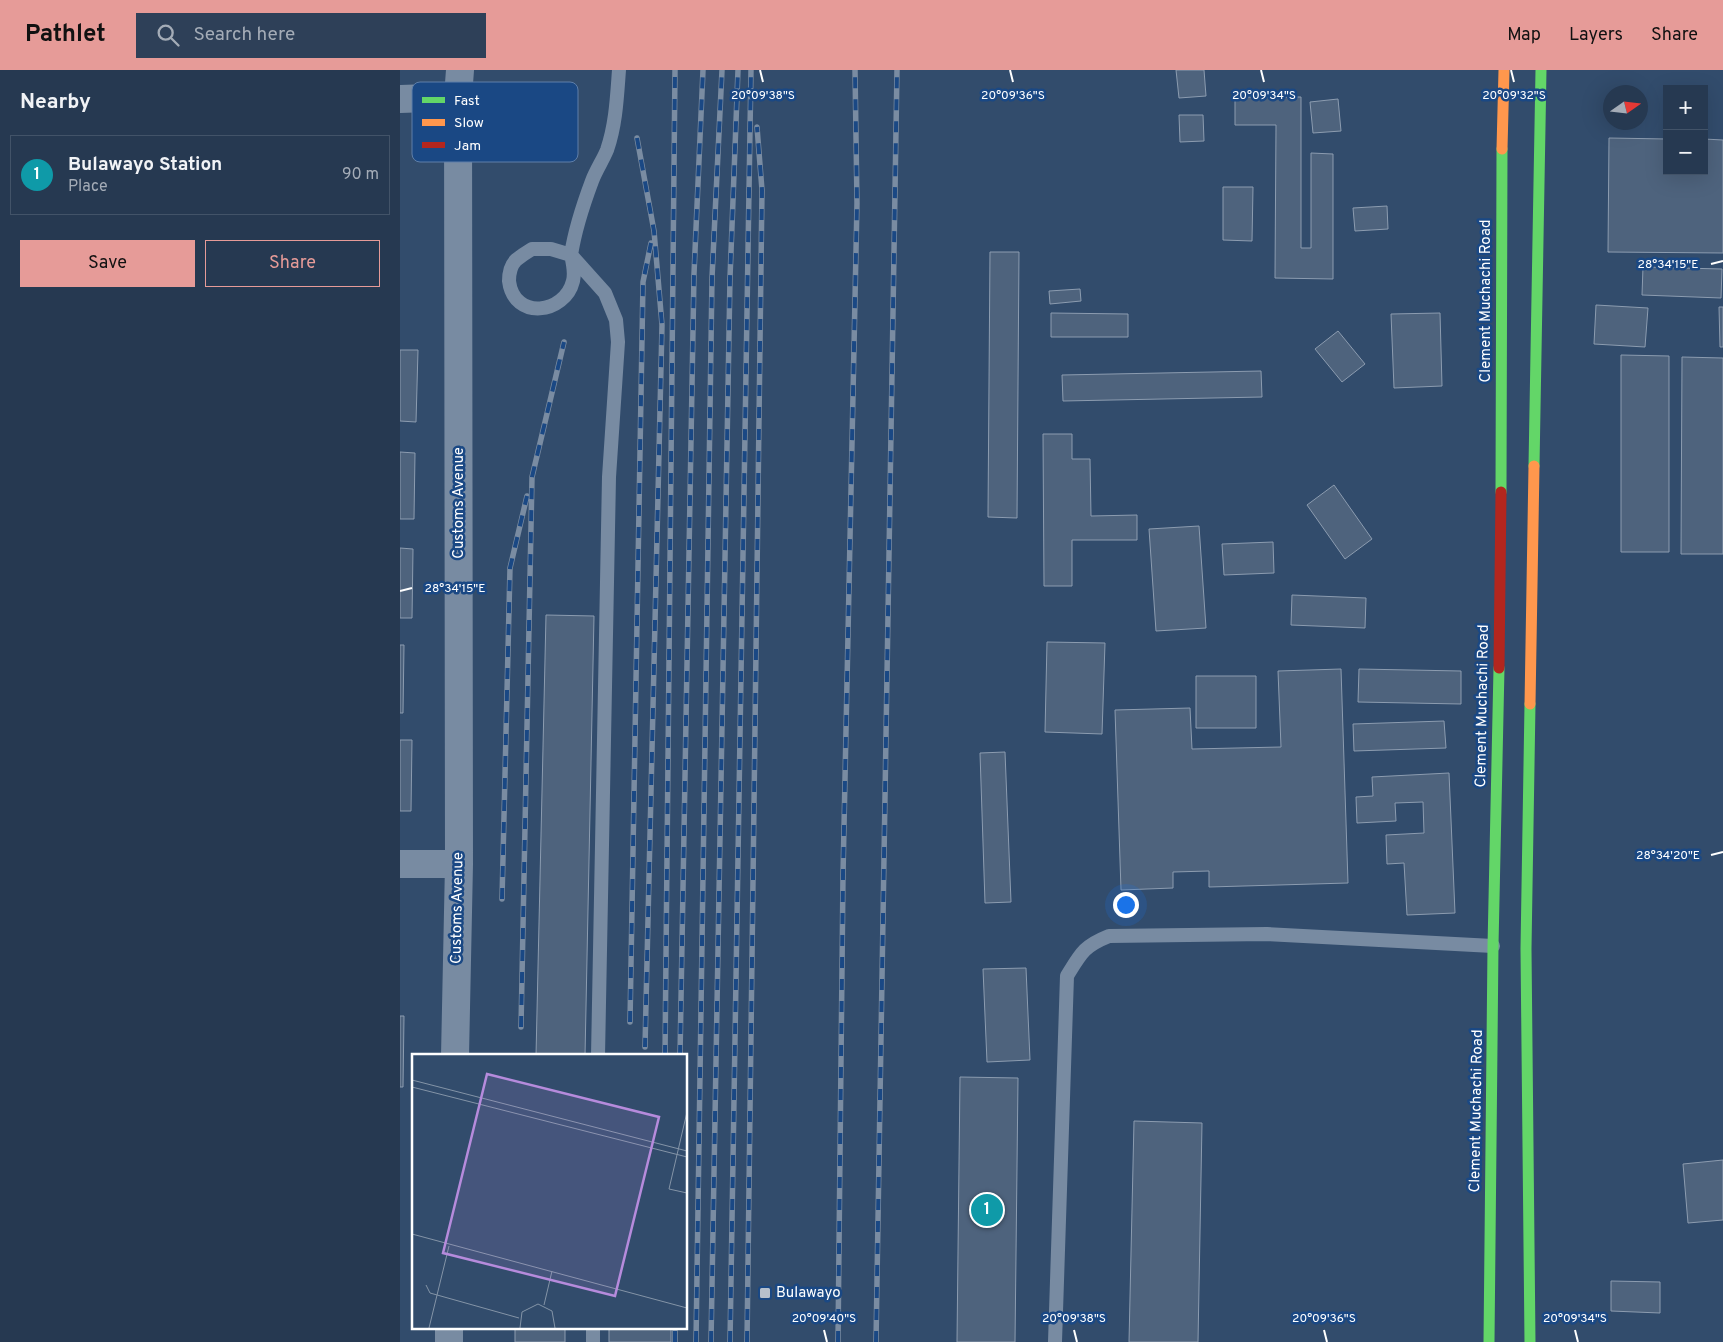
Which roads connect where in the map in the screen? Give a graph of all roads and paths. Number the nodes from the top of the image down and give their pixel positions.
1 (619, 70) edge
2 (1504, 70) edge
3 (1540, 70) edge
4 (458, 162) edge
5 (571, 255) junction
6 (400, 864) edge
7 (459, 864) junction
8 (1493, 946) junction
9 (455, 1054) edge
10 (598, 1054) edge
11 (1055, 1342) edge
12 (1490, 1342) edge
13 (1530, 1342) edge

1 - 5 lane
2 - 8 main road, Clement Muchachi Road
3 - 13 main road
4 - 7 street, Customs Avenue
5 - 5 lane
5 - 10 lane
6 - 7 street
7 - 9 street, Customs Avenue
8 - 11 lane
8 - 12 main road, Clement Muchachi Road

